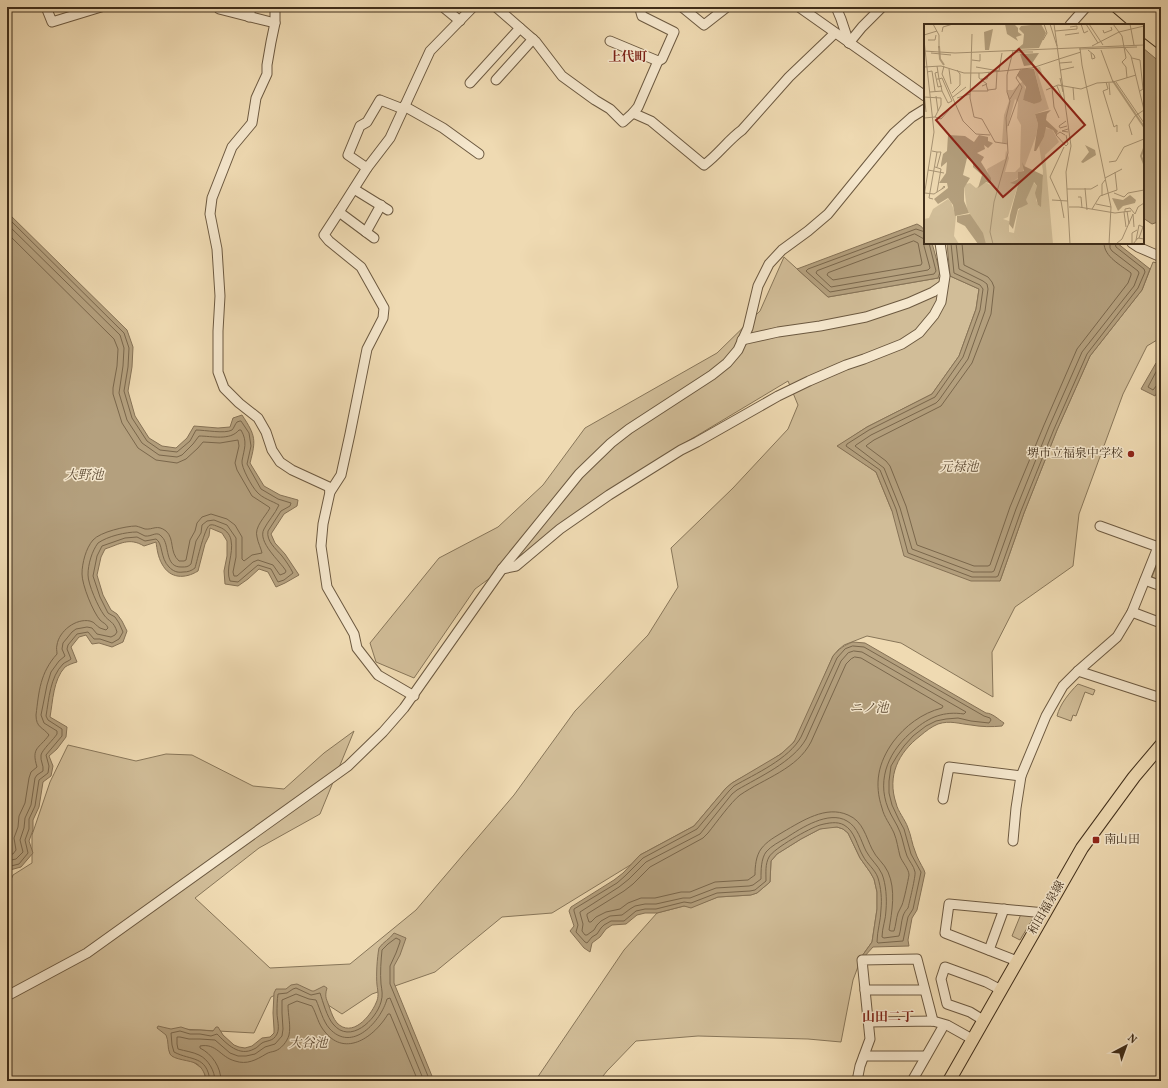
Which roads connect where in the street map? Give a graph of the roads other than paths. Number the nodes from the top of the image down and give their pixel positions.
1 (46, 7) edge
2 (101, 7) edge
3 (252, 7) edge
4 (275, 7) edge
5 (443, 7) edge
6 (473, 7) edge
7 (496, 7) edge
8 (641, 7) edge
9 (682, 7) edge
10 (727, 7) edge
11 (799, 7) edge
12 (836, 7) edge
13 (882, 7) edge
14 (1086, 7) edge
15 (1117, 7) edge
16 (1130, 7) edge
17 (1148, 7) edge
18 (1158, 7) edge
19 (219, 9) dead end
20 (1161, 10) edge
21 (248, 17) junction
22 (1161, 18) edge
23 (460, 21) junction
24 (275, 23) junction
25 (1071, 24) edge
26 (1137, 24) edge
27 (520, 28) junction
28 (1144, 30) edge
29 (1161, 32) edge
30 (835, 33) junction
31 (533, 40) junction
32 (610, 41) dead end
33 (849, 43) junction
34 (1161, 44) edge
35 (491, 60) junction
36 (658, 61) junction
37 (504, 71) junction
38 (496, 80) dead end
39 (470, 83) dead end
40 (924, 95) edge
41 (404, 108) junction
42 (924, 110) edge
43 (633, 113) junction
44 (479, 154) dead end
45 (367, 168) junction
46 (354, 189) junction
47 (340, 212) junction
48 (366, 232) junction
49 (374, 238) dead end
50 (940, 244) edge
51 (1134, 244) edge
52 (1161, 257) edge
53 (943, 285) junction
54 (742, 340) junction
55 (330, 492) junction
56 (1100, 526) dead end
57 (1160, 548) edge
58 (502, 569) junction
59 (1145, 580) junction
60 (1161, 586) edge
61 (1132, 612) junction
62 (1161, 623) edge
63 (1078, 671) junction
64 (414, 696) junction
65 (1161, 698) edge
66 (1161, 745) edge
67 (1021, 776) junction
68 (943, 799) dead end
69 (1013, 841) dead end
70 (1004, 909) junction
71 (1044, 913) junction
72 (989, 950) junction
73 (1017, 961) junction
74 (865, 990) junction
75 (924, 990) junction
76 (1001, 990) junction
77 (7, 996) edge
78 (983, 1020) junction
79 (869, 1022) junction
80 (932, 1022) junction
81 (944, 1024) junction
82 (972, 1039) junction
83 (864, 1056) junction
84 (926, 1056) junction
85 (857, 1081) edge
86 (912, 1081) edge
87 (949, 1081) edge

1 - 2 street
3 - 21 street
4 - 24 street
5 - 23 street
6 - 23 street
7 - 27 street
8 - 36 street
9 - 10 street
11 - 30 street
12 - 33 street
13 - 33 street
14 - 25 street
15 - 26 main road
16 - 29 highway
17 - 22 highway
18 - 20 main road
19 - 21 street
21 - 24 street
23 - 41 street
24 - 55 street
27 - 31 street
27 - 35 street
28 - 34 main road
30 - 33 street
30 - 43 street
31 - 37 street
31 - 43 street
32 - 36 street
33 - 40 street
35 - 37 street
35 - 39 street
36 - 43 street
37 - 38 street
41 - 44 street
41 - 45 street
41 - 45 street
42 - 54 street
45 - 46 street
46 - 47 street
46 - 48 street
47 - 48 street
47 - 55 street
48 - 49 street
50 - 53 street
51 - 52 street
53 - 54 street
53 - 58 street
54 - 58 street
55 - 64 street
56 - 57 street
57 - 59 street
58 - 64 street
59 - 60 street
59 - 61 street
61 - 62 street
61 - 63 street
63 - 65 street
63 - 67 street
64 - 77 street
66 - 71 main road, 和田福泉線
67 - 68 street
67 - 69 street
70 - 71 street
70 - 72 street
70 - 72 street
71 - 73 main road, 和田福泉線
72 - 73 street
73 - 76 main road, 和田福泉線
74 - 75 street
74 - 75 street
74 - 79 street
75 - 80 street
76 - 78 main road, 和田福泉線
76 - 78 street
78 - 82 main road, 和田福泉線
79 - 80 street
79 - 83 street
80 - 81 street
81 - 82 street
81 - 84 street
82 - 87 main road, 和田福泉線
83 - 84 street
83 - 85 street
84 - 86 street

